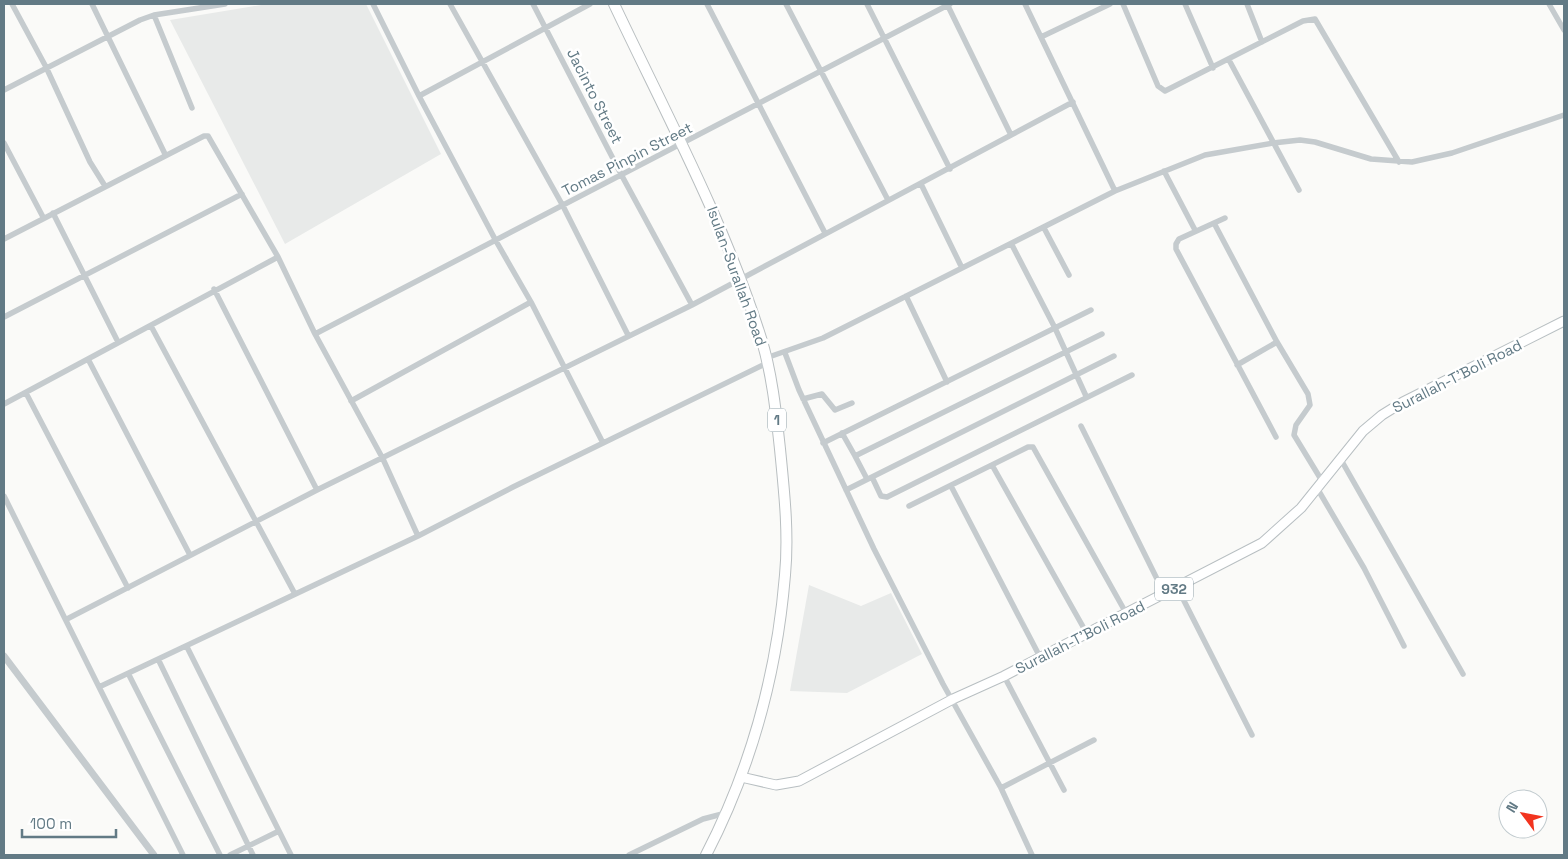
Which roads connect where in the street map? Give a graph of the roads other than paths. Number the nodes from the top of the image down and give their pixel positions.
1 (12, 4) edge
2 (92, 4) edge
3 (225, 4) edge
4 (373, 4) edge
5 (450, 4) edge
6 (533, 4) edge
7 (590, 4) edge
8 (614, 4) edge
9 (707, 4) edge
10 (786, 4) edge
11 (868, 4) edge
12 (948, 4) edge
13 (1025, 4) edge
14 (1110, 4) edge
15 (1123, 4) edge
16 (1185, 4) edge
17 (1247, 4) edge
18 (1549, 4) edge
19 (154, 15) junction
20 (546, 27) junction
21 (1564, 30) edge
22 (884, 36) junction
23 (1042, 36) junction
24 (107, 37) junction
25 (1262, 42) junction
26 (1229, 60) junction
27 (482, 63) junction
28 (46, 67) junction
29 (1213, 68) junction
30 (822, 70) junction
31 (4, 90) edge
32 (419, 96) junction
33 (1073, 102) junction
34 (758, 103) junction
35 (192, 108) dead end
36 (1564, 115) edge
37 (1011, 135) junction
38 (4, 143) edge
39 (1273, 143) junction
40 (681, 145) junction
41 (165, 154) junction
42 (1399, 162) junction
43 (950, 169) junction
44 (1164, 171) junction
45 (622, 176) junction
46 (921, 184) junction
47 (104, 186) junction
48 (1299, 190) dead end
49 (1115, 191) junction
50 (242, 194) junction
51 (888, 200) junction
52 (563, 206) junction
53 (53, 213) junction
54 (44, 217) junction
55 (1225, 218) dead end
56 (1214, 223) junction
57 (1044, 228) junction
58 (1195, 230) junction
59 (825, 233) junction
60 (4, 239) edge
61 (496, 241) junction
62 (1012, 245) junction
63 (278, 257) junction
64 (962, 268) junction
65 (1068, 275) dead end
66 (85, 277) junction
67 (741, 278) junction
68 (214, 289) junction
69 (906, 296) junction
70 (531, 302) junction
71 (692, 304) junction
72 (1092, 310) dead end
73 (4, 317) edge
74 (1564, 321) edge
75 (151, 326) junction
76 (1055, 328) junction
77 (315, 334) junction
78 (1102, 334) dead end
79 (628, 335) junction
80 (118, 342) junction
81 (1277, 342) junction
82 (1066, 352) junction
83 (785, 353) junction
84 (1114, 356) dead end
85 (88, 359) junction
86 (766, 361) junction
87 (1237, 365) junction
88 (565, 366) junction
89 (1077, 374) junction
90 (1132, 375) dead end
91 (947, 382) junction
92 (26, 394) junction
93 (1086, 396) junction
94 (803, 399) junction
95 (352, 401) junction
96 (852, 403) dead end
97 (4, 404) edge
98 (1081, 426) dead end
99 (842, 433) junction
100 (1276, 437) dead end
101 (603, 443) junction
102 (823, 443) junction
103 (855, 456) junction
104 (1340, 458) junction
105 (383, 459) junction
106 (992, 465) junction
107 (870, 478) junction
108 (1319, 485) junction
109 (951, 486) junction
110 (317, 490) junction
111 (846, 490) junction
112 (4, 496) edge
113 (909, 506) dead end
114 (255, 522) junction
115 (418, 536) junction
116 (190, 555) junction
117 (1177, 587) junction
118 (128, 588) junction
119 (1164, 593) junction
120 (295, 594) junction
121 (1126, 613) junction
122 (67, 619) junction
123 (1086, 632) junction
124 (1404, 646) dead end
125 (187, 647) junction
126 (4, 656) edge
127 (1040, 657) junction
128 (159, 661) junction
129 (1463, 674) dead end
130 (129, 675) junction
131 (1004, 676) junction
132 (99, 687) junction
133 (953, 700) junction
134 (1252, 735) dead end
135 (1094, 740) dead end
136 (1052, 763) junction
137 (741, 777) junction
138 (1002, 788) junction
139 (1064, 790) dead end
140 (726, 813) junction
141 (279, 831) junction
142 (248, 846) junction
143 (154, 855) edge
144 (183, 855) edge
145 (220, 855) edge
146 (230, 855) edge
147 (253, 855) edge
148 (292, 855) edge
149 (629, 855) edge
150 (706, 855) edge
151 (1032, 855) edge

1 - 28 street
2 - 24 street
3 - 19 street
4 - 32 street
5 - 27 street
6 - 20 street, Jacinto Street
7 - 20 street
8 - 40 highway, Isulan-Surallah Road / 1
9 - 34 street
10 - 30 street
11 - 22 street
12 - 22 street, Tomas Pinpin Street
12 - 37 street
13 - 23 street
14 - 23 street
15 - 29 street
16 - 29 street
17 - 25 street
18 - 21 street
19 - 24 street
19 - 35 street
20 - 27 street
20 - 45 street, Jacinto Street
22 - 30 street, Tomas Pinpin Street
22 - 43 street
23 - 33 street
24 - 28 street
24 - 41 street
25 - 26 street
25 - 42 street
26 - 29 street
26 - 39 street
27 - 32 street
27 - 52 street
28 - 31 street
28 - 47 street
30 - 34 street, Tomas Pinpin Street
30 - 51 street
32 - 61 street
33 - 37 street
33 - 49 street
34 - 40 street, Tomas Pinpin Street
34 - 59 street
36 - 42 street
37 - 43 street
38 - 54 street
39 - 42 street
39 - 44 street
39 - 48 street
40 - 45 street, Tomas Pinpin Street
40 - 67 highway, Isulan-Surallah Road / 1
41 - 47 street
41 - 50 street
43 - 46 street
44 - 49 street
44 - 58 street
45 - 52 street, Tomas Pinpin Street
45 - 71 street, Jacinto Street
46 - 51 street
46 - 64 street
47 - 53 street
49 - 57 street
50 - 63 street
50 - 66 street
51 - 59 street
52 - 61 street, Tomas Pinpin Street
52 - 79 street
53 - 54 street
53 - 66 street
54 - 60 street
55 - 56 street
56 - 58 street
56 - 81 street
57 - 62 street
57 - 65 street
58 - 87 street
59 - 67 street
61 - 70 street
61 - 77 street, Tomas Pinpin Street
62 - 64 street
62 - 76 street
63 - 68 street
63 - 77 street
64 - 69 street
66 - 73 street
66 - 80 street
67 - 71 street
67 - 86 highway, Isulan-Surallah Road / 1
68 - 75 street
68 - 110 street
69 - 83 street
69 - 91 street
70 - 88 street
70 - 95 street
71 - 79 street
72 - 76 street
74 - 104 main road, Surallah-T'Boli Road / 932
75 - 80 street
75 - 114 street
76 - 82 street
76 - 91 street
77 - 95 street
78 - 82 street
79 - 88 street
80 - 85 street
81 - 87 street
81 - 108 street
82 - 89 street
82 - 103 street
83 - 86 street
83 - 94 street
84 - 89 street
85 - 92 street
85 - 116 street
86 - 101 street
86 - 137 highway, Isulan-Surallah Road / 1
87 - 100 street
88 - 101 street
88 - 105 street
89 - 93 street
89 - 107 street
90 - 93 street
91 - 99 street
92 - 97 street
92 - 118 street
93 - 107 street
94 - 96 street
94 - 102 street
95 - 105 street
98 - 119 street
99 - 102 street
99 - 103 street
101 - 115 street
102 - 111 street
103 - 107 street
104 - 108 main road, Surallah-T'Boli Road / 932
104 - 129 street
105 - 110 street
105 - 115 street
106 - 109 street
106 - 121 street
106 - 123 street
107 - 111 street
108 - 117 main road, Surallah-T'Boli Road / 932
108 - 124 street
109 - 113 street
109 - 127 street
110 - 114 street
111 - 133 street
112 - 122 street
114 - 116 street
114 - 120 street
115 - 120 street
116 - 118 street
117 - 119 main road, Surallah-T'Boli Road / 932
117 - 134 street
118 - 122 street
119 - 121 main road, Surallah-T'Boli Road / 932
120 - 125 street
121 - 123 main road, Surallah-T'Boli Road / 932
122 - 132 street
123 - 127 main road, Surallah-T'Boli Road / 932
125 - 128 street
125 - 141 street
126 - 143 street
127 - 131 main road, Surallah-T'Boli Road / 932
128 - 130 street
128 - 142 street
130 - 132 street
130 - 145 street
131 - 133 main road, Surallah-T'Boli Road / 932
131 - 136 street
132 - 144 street
133 - 137 main road, Surallah-T'Boli Road / 932
133 - 138 street
135 - 136 street
136 - 138 street
136 - 139 street
137 - 140 highway, Isulan-Surallah Road / 1
138 - 151 street
140 - 149 street
140 - 150 highway, Isulan-Surallah Road / 1
141 - 142 street
141 - 148 street
142 - 146 street
142 - 147 street

